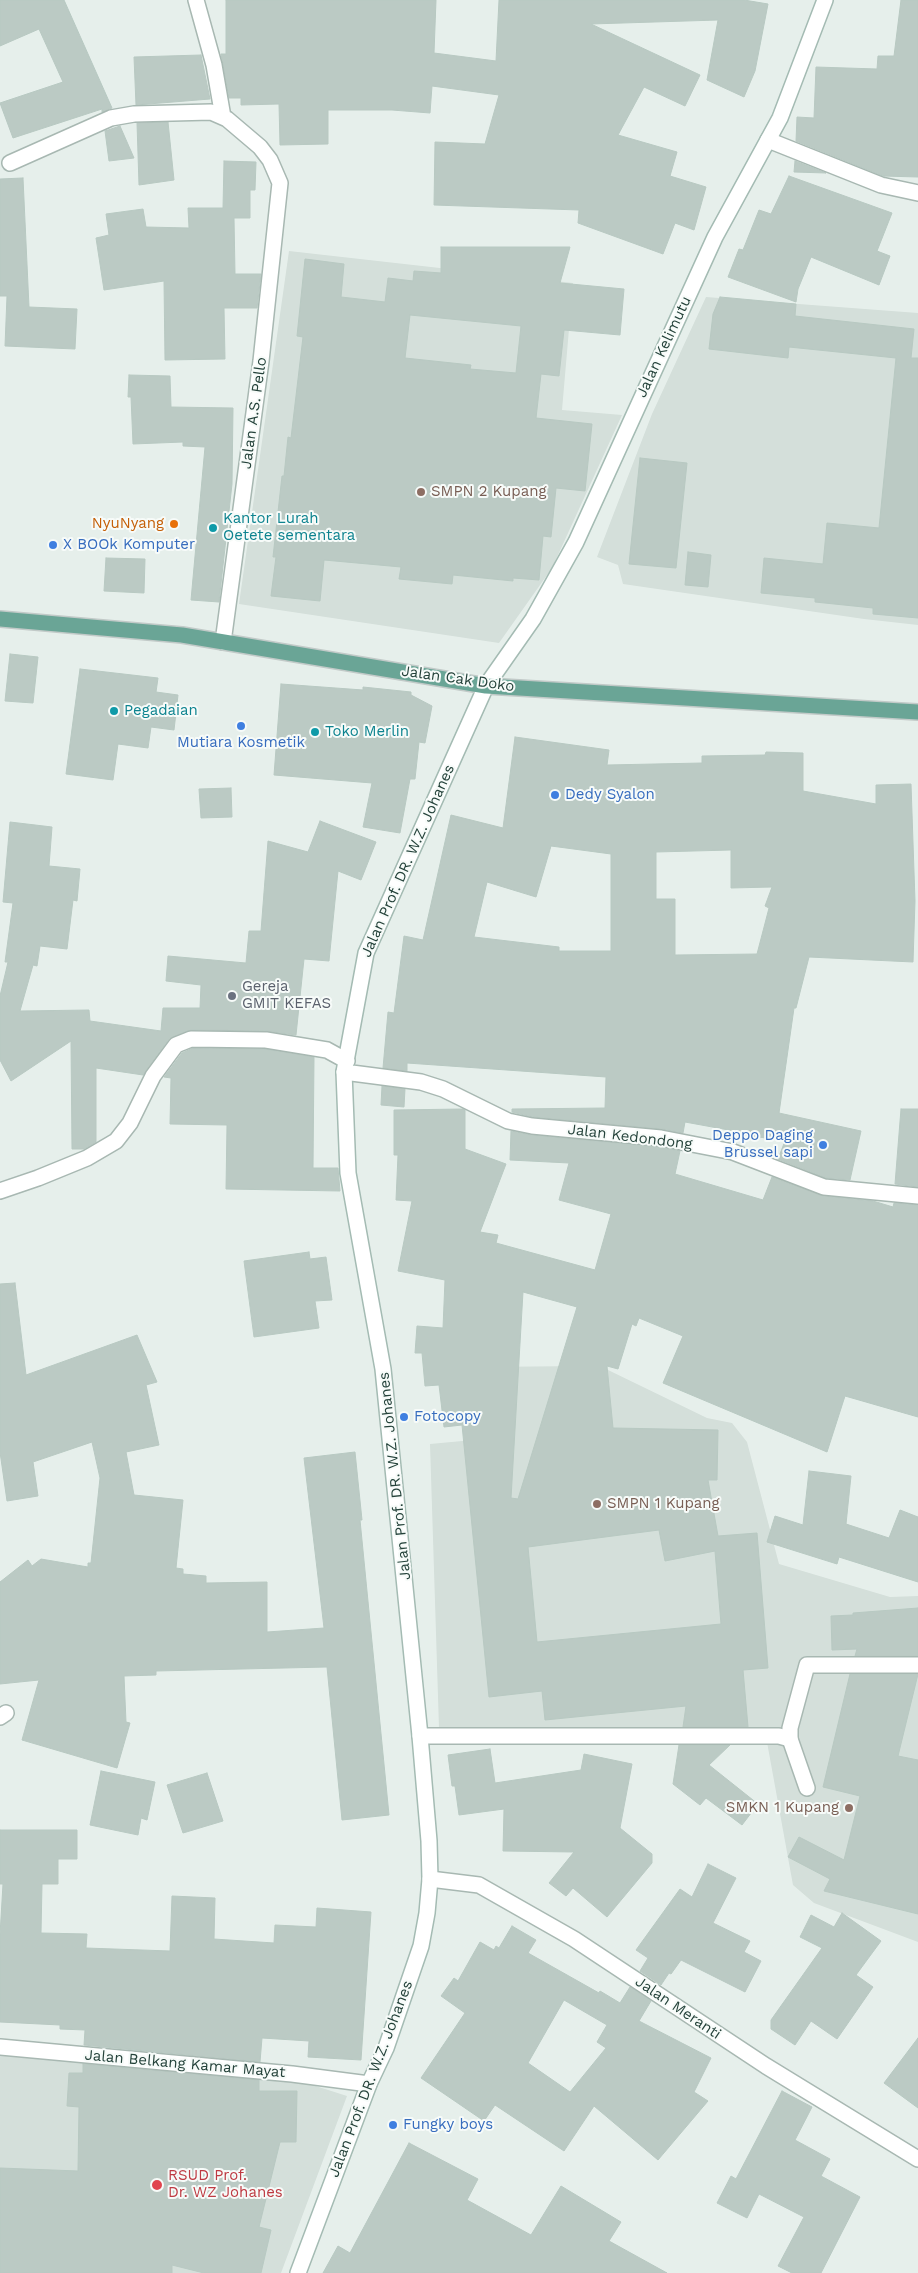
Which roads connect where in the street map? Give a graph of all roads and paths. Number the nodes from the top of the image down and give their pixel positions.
1 (196, 0) edge
2 (824, 0) edge
3 (223, 117) junction
4 (768, 140) junction
5 (10, 162) dead end
6 (918, 193) edge
7 (0, 619) edge
8 (223, 642) junction
9 (486, 686) junction
10 (918, 712) edge
11 (345, 1066) junction
12 (0, 1191) edge
13 (918, 1196) edge
14 (918, 1665) edge
15 (420, 1736) junction
16 (790, 1739) junction
17 (807, 1788) dead end
18 (430, 1879) junction
19 (0, 2047) edge
20 (369, 2084) junction
21 (918, 2159) edge
22 (298, 2273) edge

1 - 3 street
2 - 4 street, Jalan Kelimutu
3 - 5 street
3 - 8 street, Jalan A.S. Pello
4 - 6 street
4 - 9 street, Jalan Kelimutu
7 - 8 main road, Jalan Cak Doko
8 - 9 main road, Jalan Cak Doko
9 - 10 main road, Jalan Cak Doko
9 - 11 street, Jalan Prof. DR. W.Z. Johanes
11 - 12 street
11 - 13 street, Jalan Kedondong
11 - 15 street, Jalan Prof. DR. W.Z. Johanes
14 - 16 street
15 - 16 street
15 - 18 street, Jalan Prof. DR. W.Z. Johanes
16 - 17 street
18 - 20 street, Jalan Prof. DR. W.Z. Johanes
18 - 21 street, Jalan Meranti
19 - 20 street, Jalan Belkang Kamar Mayat
20 - 22 street, Jalan Prof. DR. W.Z. Johanes

